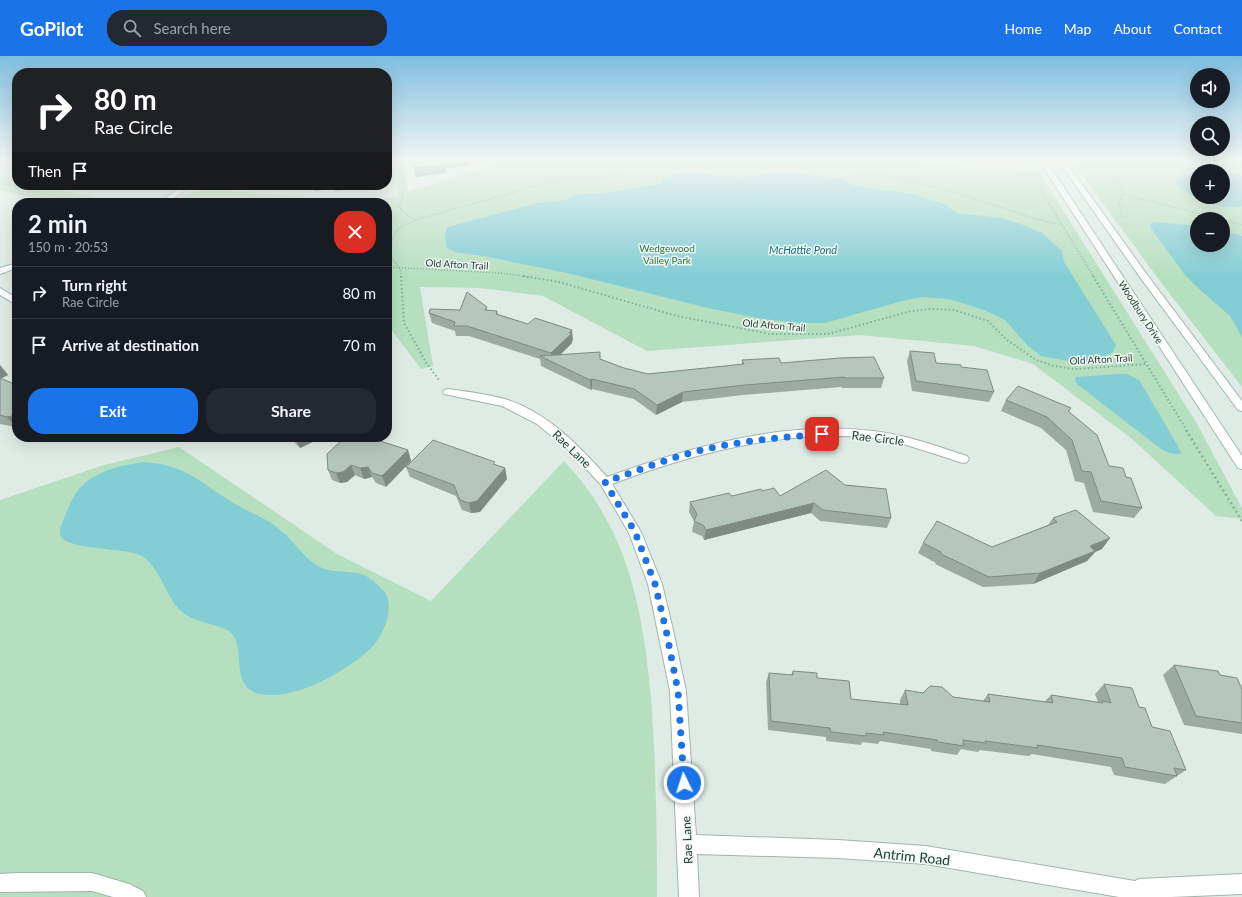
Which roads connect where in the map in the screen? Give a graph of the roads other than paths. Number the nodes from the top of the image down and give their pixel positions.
1 (1067, 198) edge
2 (1088, 198) edge
3 (12, 267) edge
4 (0, 271) edge
5 (0, 291) edge
6 (12, 299) edge
7 (448, 392) road end
8 (1242, 408) edge
9 (963, 459) dead end
10 (1242, 466) edge
11 (605, 482) junction
12 (687, 844) junction
13 (0, 883) edge
14 (1242, 884) edge
15 (1134, 890) junction
16 (137, 897) edge
17 (689, 897) edge
18 (1153, 897) edge

1 - 10 main road, Woodbury Drive
2 - 8 main road, Woodbury Drive
3 - 4 main road
5 - 6 main road
7 - 11 main road, Rae Lane
9 - 11 main road, Rae Circle
11 - 12 main road, Rae Lane
12 - 15 main road, Antrim Road
12 - 17 main road, Rae Lane
13 - 16 lane
14 - 15 main road, Antrim Road
15 - 18 main road, Antrim Road

